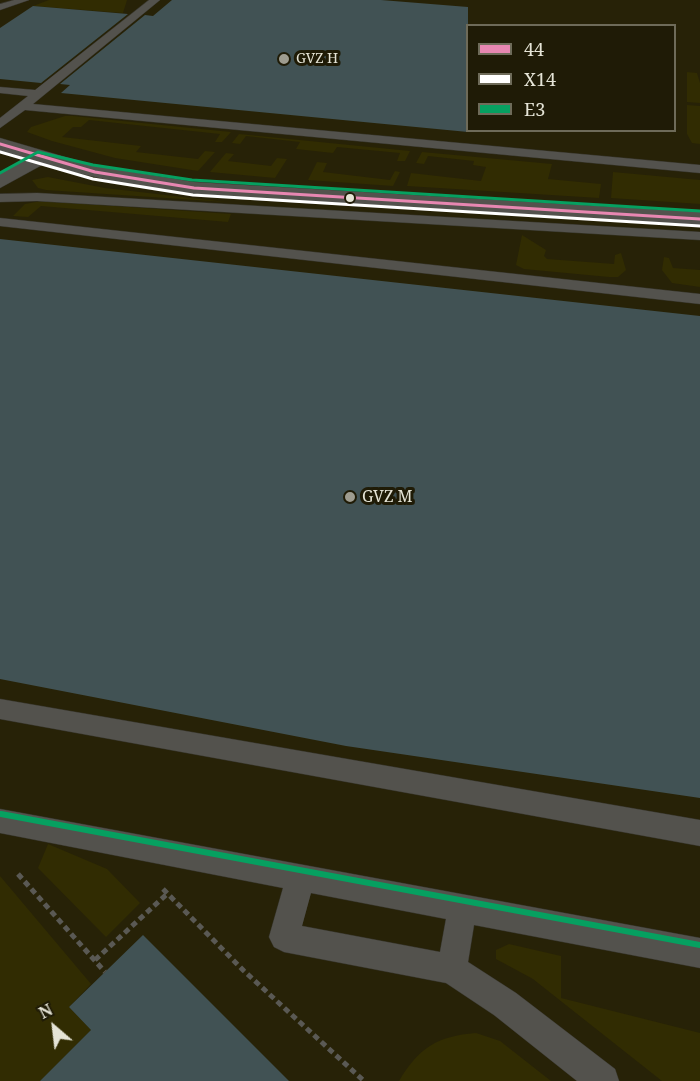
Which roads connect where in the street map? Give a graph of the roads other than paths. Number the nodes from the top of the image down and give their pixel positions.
1 (24, 0) edge
2 (155, 0) edge
3 (0, 7) edge
4 (0, 90) edge
5 (38, 94) junction
6 (22, 106) junction
7 (0, 124) edge
8 (0, 144) edge
9 (38, 159) junction
10 (700, 169) edge
11 (0, 181) edge
12 (37, 197) junction
13 (0, 198) edge
14 (700, 219) edge
15 (0, 222) edge
16 (700, 237) edge
17 (700, 299) edge
18 (0, 709) edge
19 (0, 821) edge
20 (700, 833) edge
21 (300, 876) junction
22 (462, 909) junction
23 (700, 953) edge
24 (452, 969) junction
25 (603, 1081) edge

1 - 3 lane
2 - 5 lane
4 - 5 lane
5 - 6 lane
6 - 7 lane
6 - 10 lane
8 - 9 street
9 - 11 street
9 - 14 street
11 - 12 lane
12 - 13 lane
12 - 16 lane
15 - 17 lane
18 - 20 lane
19 - 21 lane
21 - 22 lane
21 - 24 lane
22 - 23 lane
22 - 24 lane
24 - 25 lane

